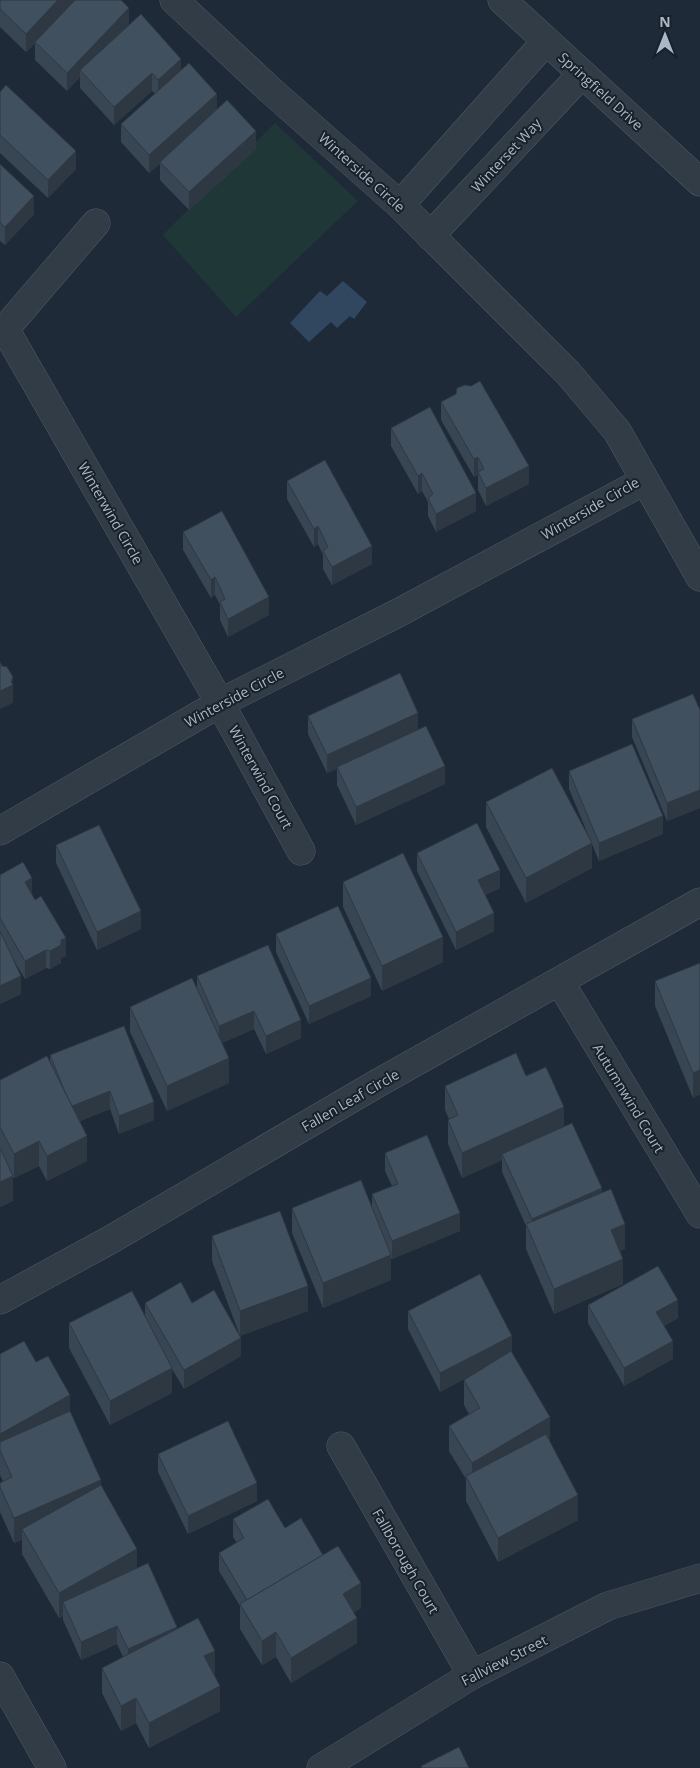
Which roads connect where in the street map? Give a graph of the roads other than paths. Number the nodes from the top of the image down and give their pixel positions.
1 (174, 0) edge
2 (502, 0) edge
3 (546, 41) junction
4 (582, 74) junction
5 (700, 182) edge
6 (400, 205) junction
7 (96, 223) dead end
8 (430, 236) junction
9 (2, 330) edge
10 (644, 481) junction
11 (700, 577) edge
12 (220, 703) junction
13 (0, 831) edge
14 (302, 851) dead end
15 (700, 902) edge
16 (560, 982) junction
17 (700, 1214) edge
18 (0, 1300) edge
19 (341, 1446) dead end
20 (700, 1578) edge
21 (472, 1675) junction
22 (0, 1676) edge
23 (52, 1768) edge
24 (321, 1768) edge

1 - 6 street, Winterside Circle
2 - 3 street, Springfield Drive
3 - 4 street, Springfield Drive
3 - 6 street
4 - 5 street, Springfield Drive
4 - 8 street, Winterset Way
6 - 8 street, Winterside Circle
7 - 9 street
8 - 10 street, Winterside Circle
9 - 12 street, Winterwind Circle
10 - 11 street
10 - 12 street, Winterside Circle
12 - 13 street, Winterside Circle
12 - 14 street, Winterwind Court
15 - 16 street, Fallen Leaf Circle
16 - 17 street, Autumnwind Court
16 - 18 street, Fallen Leaf Circle
19 - 21 street, Fallborough Court
20 - 21 street, Fallview Street
21 - 24 street, Fallview Street
22 - 23 street

